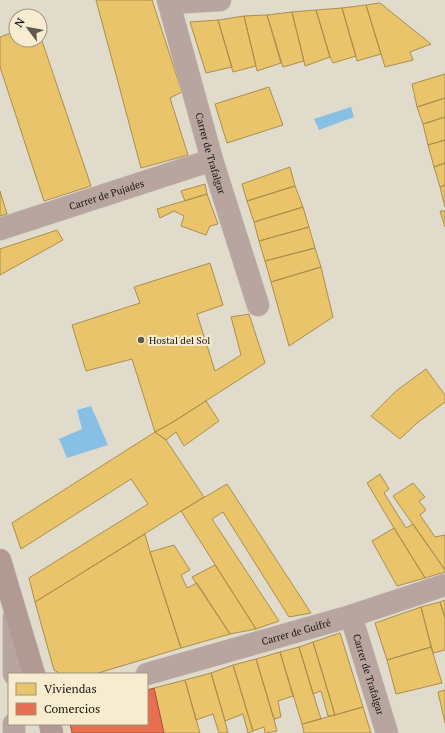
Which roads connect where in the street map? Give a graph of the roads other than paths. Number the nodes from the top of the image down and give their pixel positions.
1 (220, 0) edge
2 (168, 2) edge
3 (212, 160) junction
4 (0, 229) edge
5 (258, 305) dead end
6 (0, 560) edge
7 (445, 586) edge
8 (14, 608) junction
9 (351, 616) junction
10 (14, 673) edge
11 (34, 673) edge
12 (148, 674) edge
13 (387, 733) edge

1 - 2 street
2 - 3 street, Carrer de Trafalgar
3 - 4 street, Carrer de Pujades
3 - 5 street, Carrer de Trafalgar
6 - 8 main road
7 - 9 street, Carrer de Guifré
8 - 10 street
8 - 11 main road
9 - 12 street, Carrer de Guifré
9 - 13 street, Carrer de Trafalgar

